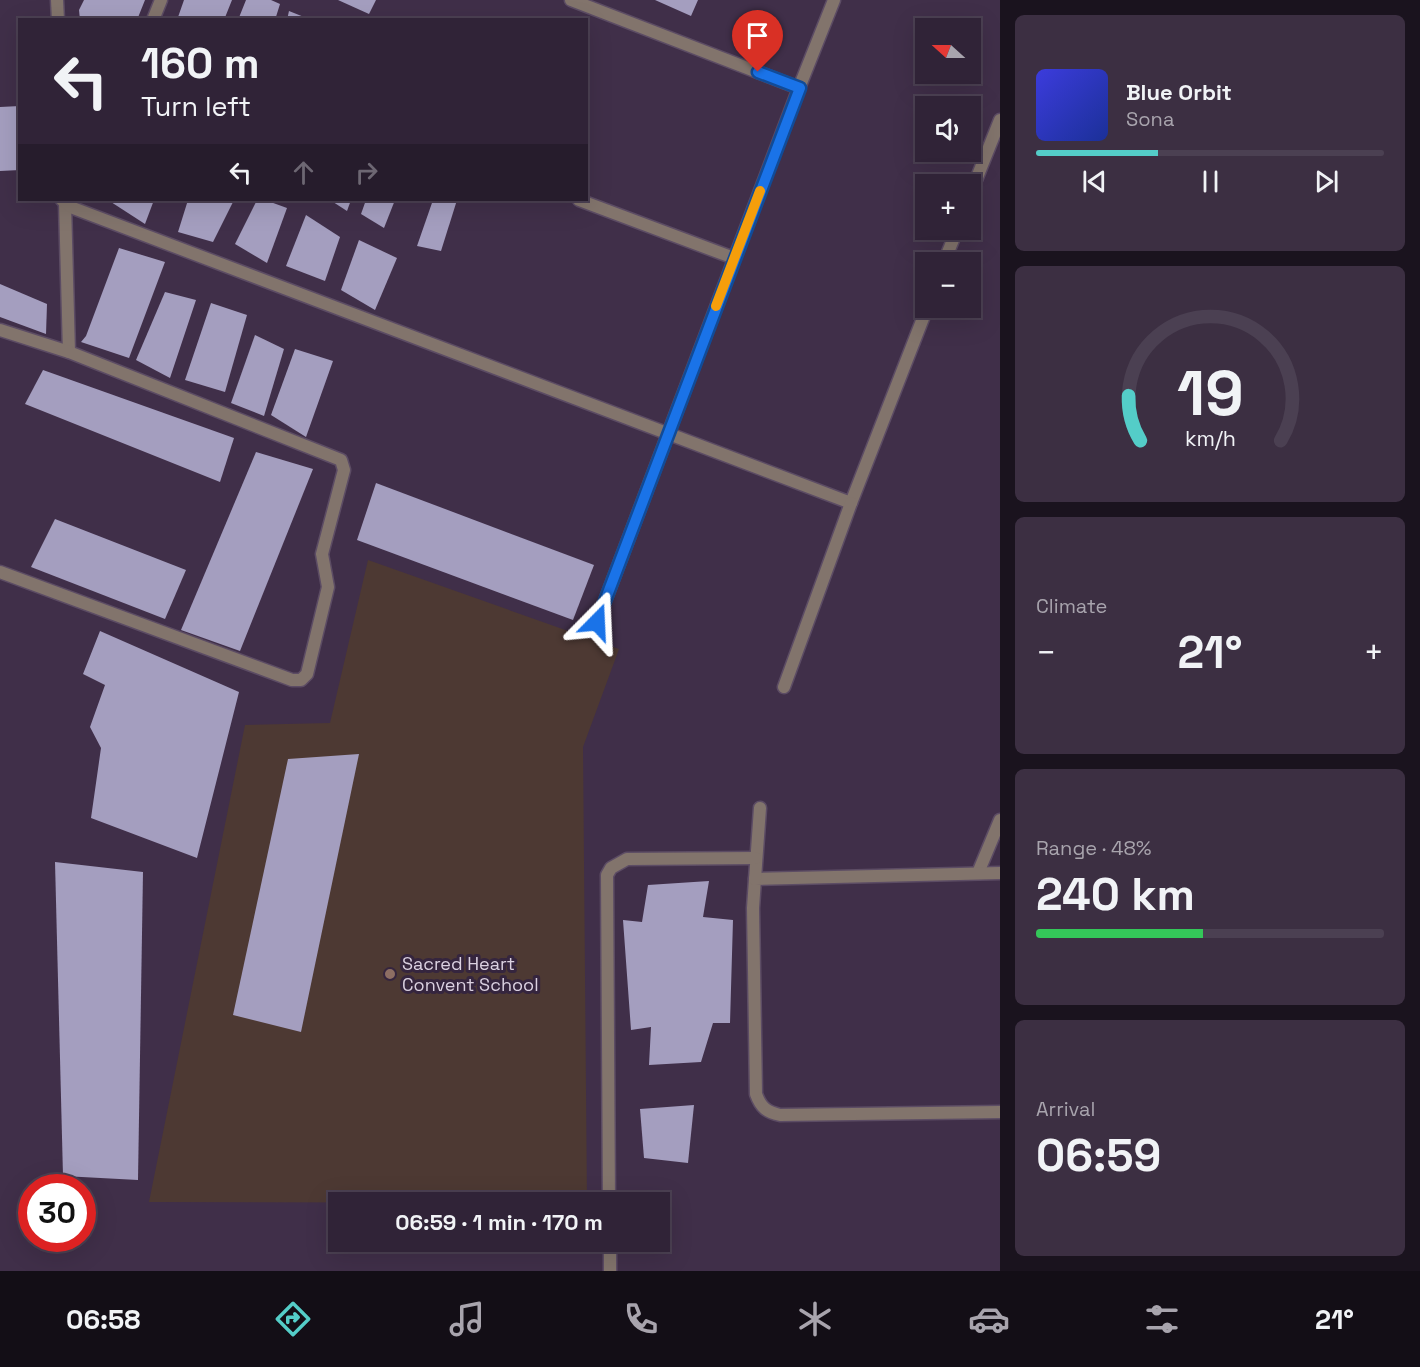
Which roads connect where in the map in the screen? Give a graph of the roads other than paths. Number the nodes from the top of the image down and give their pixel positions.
1 (57, 0) edge
2 (160, 0) edge
3 (571, 0) edge
4 (834, 0) edge
5 (58, 18) edge
6 (154, 18) edge
7 (800, 88) junction
8 (1000, 120) edge
9 (978, 174) edge
10 (88, 201) edge
11 (582, 201) edge
12 (63, 202) edge
13 (83, 212) junction
14 (734, 258) junction
15 (923, 318) edge
16 (0, 330) edge
17 (69, 352) junction
18 (667, 436) junction
19 (851, 503) junction
20 (0, 572) edge
21 (597, 622) dead end
22 (784, 687) dead end
23 (760, 808) dead end
24 (1000, 820) edge
25 (756, 858) junction
26 (978, 873) junction
27 (1000, 873) edge
28 (755, 879) junction
29 (1000, 1112) edge
30 (609, 1192) edge
31 (610, 1252) edge
32 (610, 1271) edge

1 - 5 street
2 - 6 street
3 - 7 street
4 - 7 street
7 - 14 street
8 - 9 street
10 - 13 street
11 - 14 street
12 - 13 street
12 - 17 street
13 - 18 street
14 - 18 street
15 - 19 street
16 - 17 street
17 - 20 street
18 - 19 street
18 - 21 street
19 - 22 street
23 - 25 street
24 - 26 street
25 - 28 street
25 - 30 street
26 - 27 street
26 - 28 street
28 - 29 street
31 - 32 street

